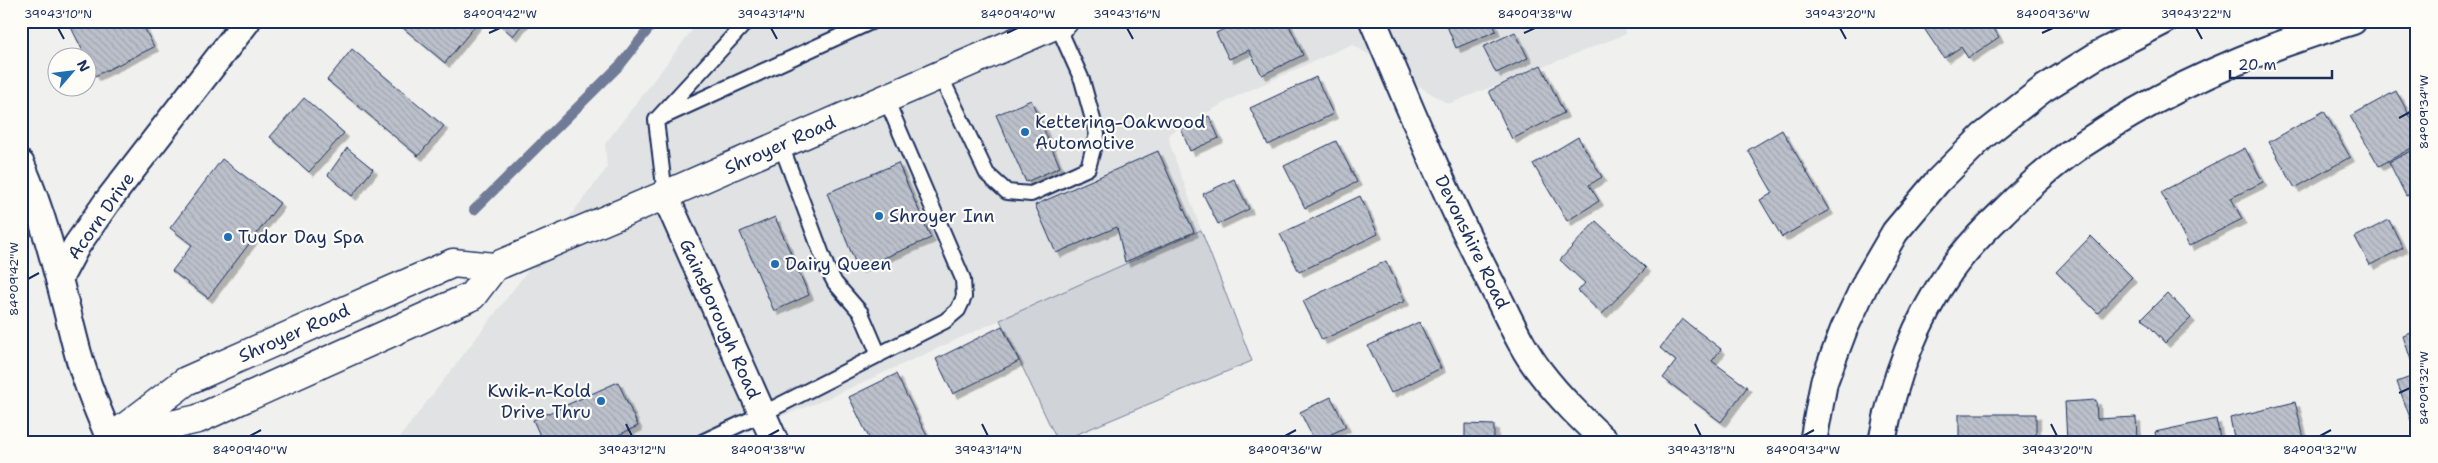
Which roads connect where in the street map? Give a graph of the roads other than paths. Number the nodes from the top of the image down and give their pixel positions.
1 (247, 21) edge
2 (747, 21) edge
3 (873, 21) edge
4 (1373, 21) edge
5 (2164, 21) edge
6 (2353, 21) edge
7 (1061, 23) edge
8 (940, 75) junction
9 (886, 99) junction
10 (656, 120) junction
11 (781, 144) junction
12 (24, 178) edge
13 (665, 195) junction
14 (494, 266) junction
15 (60, 277) junction
16 (879, 355) junction
17 (762, 414) junction
18 (107, 441) edge
19 (702, 442) edge
20 (775, 442) edge
21 (1606, 442) edge
22 (1813, 442) edge
23 (1882, 442) edge

1 - 15 street, Acorn Drive
2 - 10 lane
3 - 10 lane
4 - 21 street, Devonshire Road
5 - 22 street
6 - 23 street
7 - 8 main road, Shroyer Road
7 - 8 lane
8 - 9 main road, Shroyer Road
9 - 11 main road, Shroyer Road
9 - 16 lane
10 - 13 lane
11 - 13 main road, Shroyer Road
11 - 16 lane
12 - 15 street
13 - 14 main road, Shroyer Road
13 - 17 street, Gainsborough Road
14 - 18 main road
14 - 18 main road, Shroyer Road
15 - 18 street, Acorn Drive
16 - 17 lane
17 - 19 lane
17 - 20 street, Gainsborough Road

